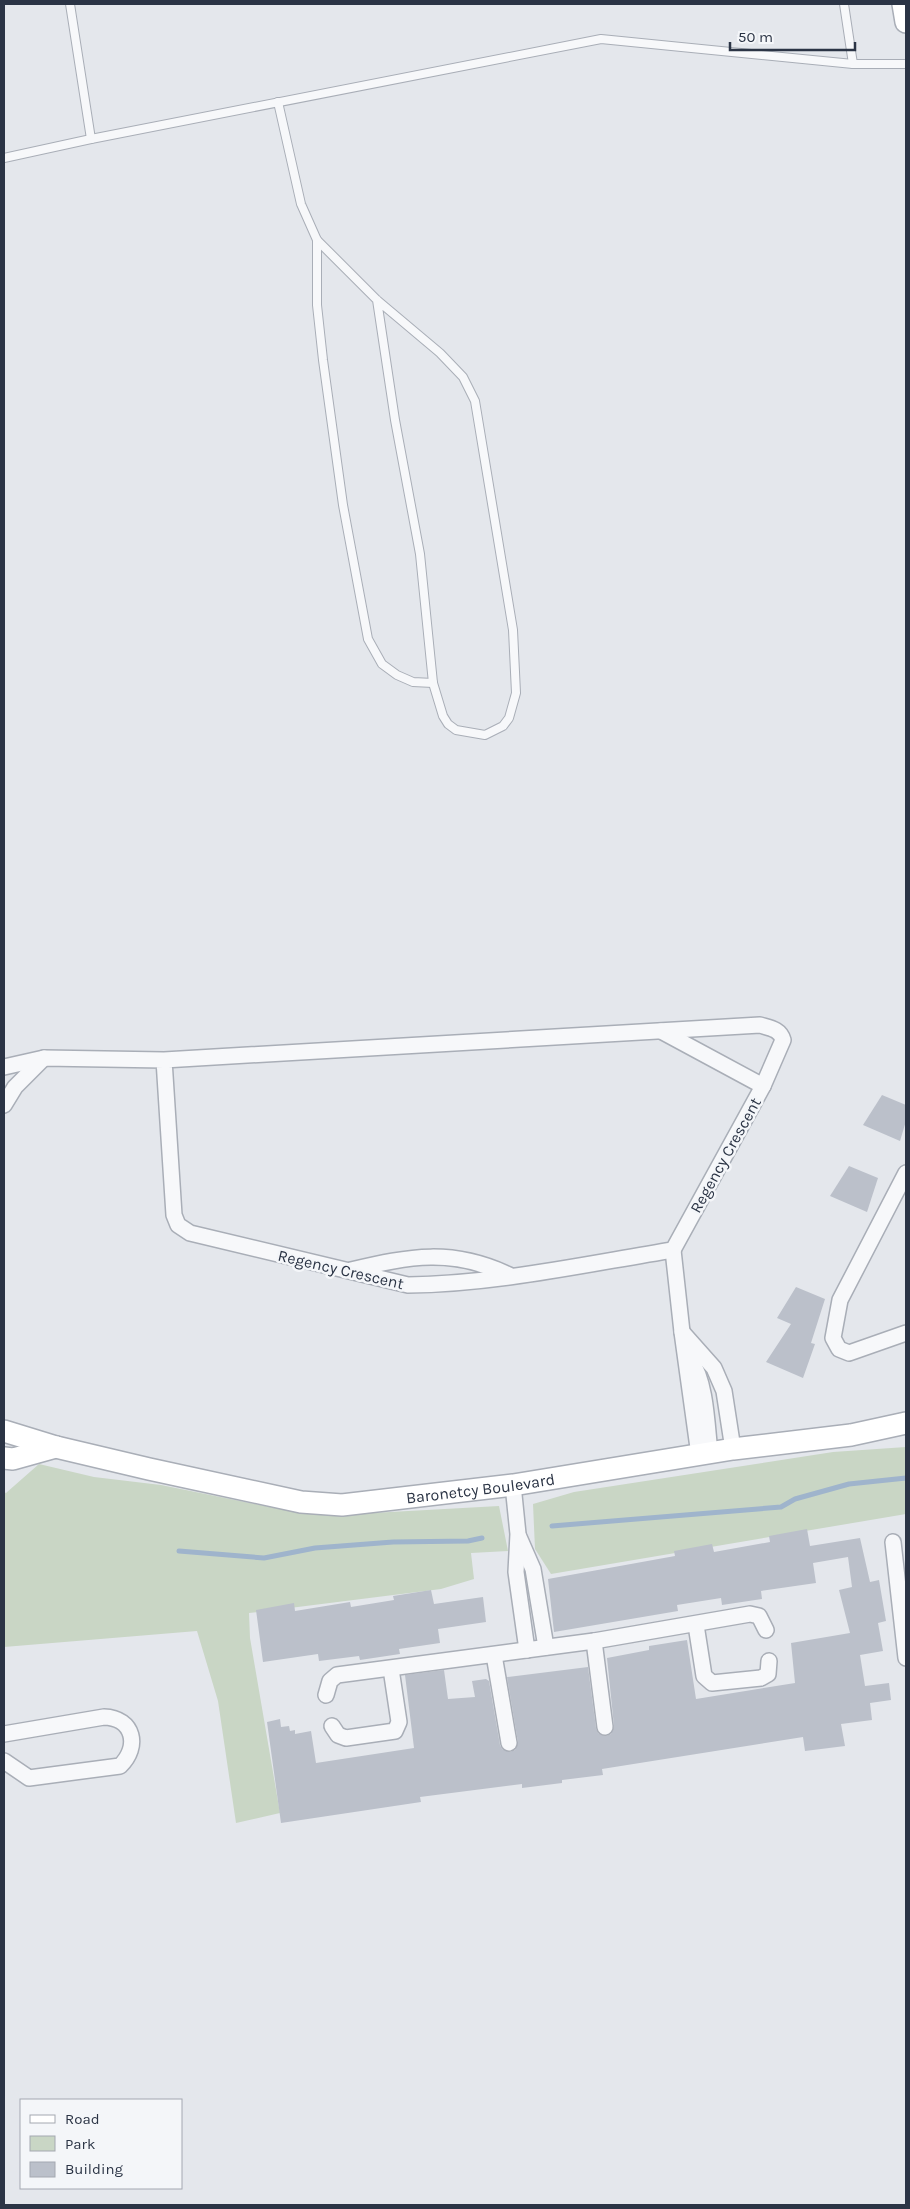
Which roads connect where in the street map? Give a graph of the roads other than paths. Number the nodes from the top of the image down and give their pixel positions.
1 (70, 4) edge
2 (844, 4) edge
3 (903, 4) edge
4 (906, 22) edge
5 (853, 64) junction
6 (906, 64) edge
7 (278, 102) junction
8 (90, 138) junction
9 (4, 158) edge
10 (317, 240) junction
11 (377, 300) junction
12 (433, 683) junction
13 (660, 1030) junction
14 (44, 1058) junction
15 (164, 1060) junction
16 (4, 1067) edge
17 (763, 1086) junction
18 (4, 1106) edge
19 (906, 1173) edge
20 (673, 1250) junction
21 (348, 1271) junction
22 (510, 1276) junction
23 (682, 1332) junction
24 (906, 1333) edge
25 (906, 1423) edge
26 (4, 1431) edge
27 (56, 1447) junction
28 (4, 1448) edge
29 (733, 1449) junction
30 (29, 1454) junction
31 (705, 1454) junction
32 (4, 1458) edge
33 (513, 1485) junction
34 (518, 1534) junction
35 (893, 1542) dead end
36 (696, 1625) junction
37 (904, 1625) edge
38 (766, 1630) dead end
39 (594, 1641) junction
40 (546, 1647) junction
41 (527, 1650) junction
42 (494, 1656) junction
43 (906, 1658) edge
44 (770, 1661) dead end
45 (391, 1669) junction
46 (326, 1695) dead end
47 (332, 1726) dead end
48 (605, 1727) dead end
49 (4, 1734) edge
50 (509, 1744) dead end
51 (4, 1761) edge

1 - 8 lane
2 - 5 lane
3 - 4 street
5 - 6 lane
5 - 7 lane
7 - 8 lane
7 - 10 lane
8 - 9 lane
10 - 11 lane
10 - 12 lane
11 - 12 lane
11 - 12 lane
13 - 15 street, Regency Crescent
13 - 17 street, Regency Crescent
13 - 17 street, Regency Crescent
14 - 15 street, Regency Crescent
14 - 16 street, Regency Crescent
14 - 18 street
15 - 21 street, Regency Crescent
17 - 20 street, Regency Crescent
19 - 24 street
20 - 22 street, Regency Crescent
20 - 23 street
21 - 22 street, Regency Crescent
21 - 22 street
23 - 29 street
23 - 31 street
25 - 29 street, Baronetcy Boulevard
26 - 27 street, Baronetcy Boulevard
27 - 30 street, Baronetcy Boulevard
27 - 33 street, Baronetcy Boulevard
28 - 30 street, Baronetcy Boulevard
29 - 31 street, Baronetcy Boulevard
30 - 32 street, Baronetcy Boulevard
31 - 33 street, Baronetcy Boulevard
33 - 34 street
34 - 40 street
34 - 41 street
35 - 37 street
36 - 38 street
36 - 39 street
36 - 44 street
37 - 43 street
39 - 40 street
39 - 48 street
40 - 41 street
41 - 42 street
42 - 45 street
42 - 50 street
45 - 46 street
45 - 47 street
49 - 51 street

